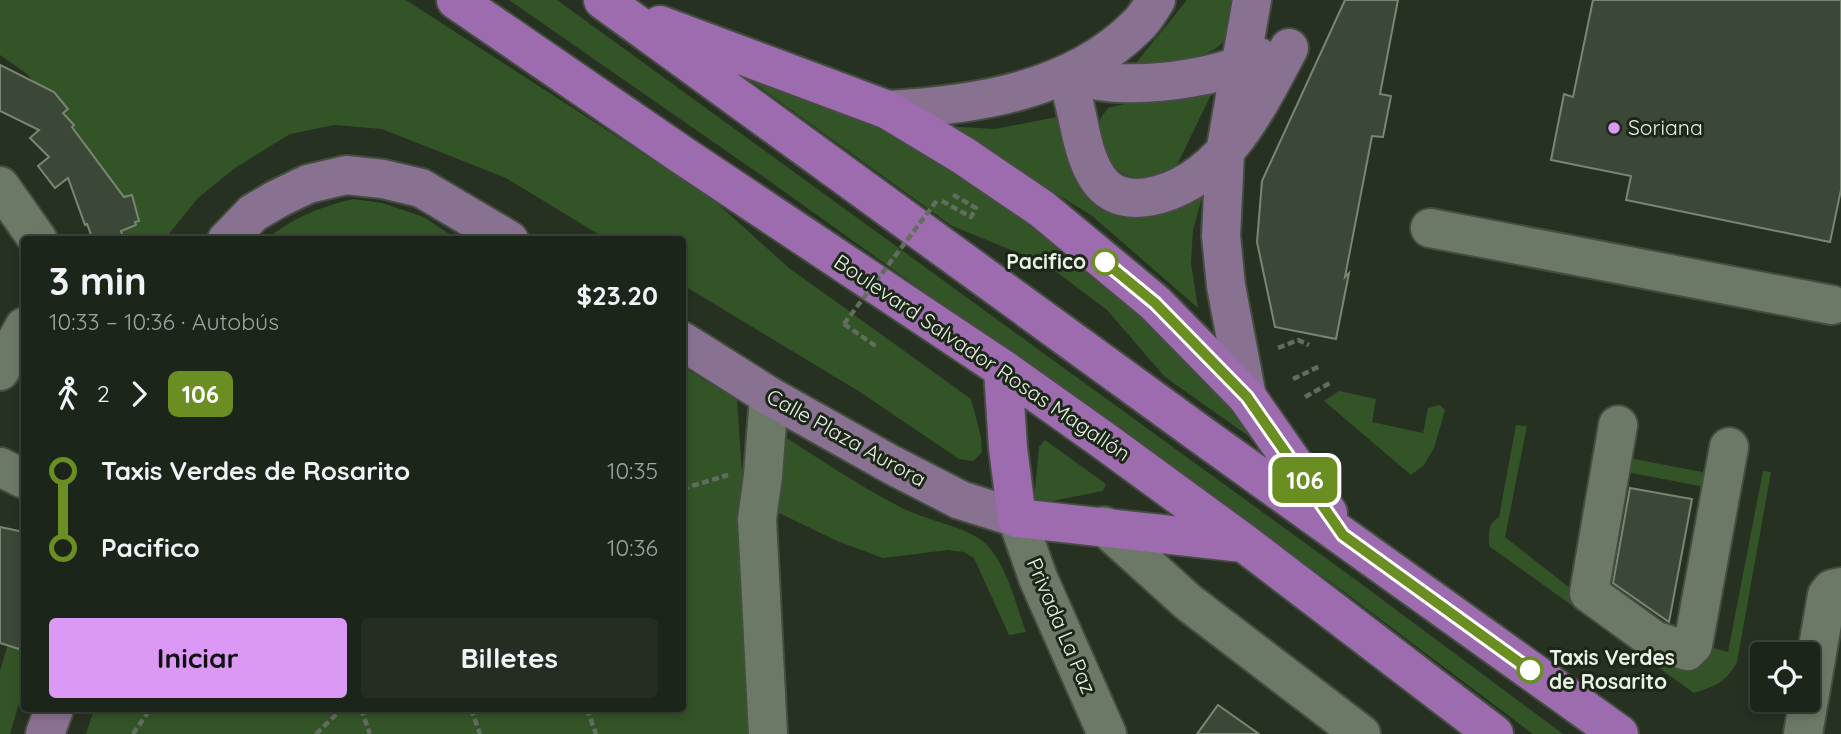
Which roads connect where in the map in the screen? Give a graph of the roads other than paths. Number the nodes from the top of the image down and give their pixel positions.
1 (456, 0) edge
2 (1156, 0) edge
3 (1252, 0) edge
4 (609, 4) edge
5 (1239, 67) junction
6 (1066, 75) junction
7 (888, 110) junction
8 (1225, 153) junction
9 (0, 186) edge
10 (1430, 228) dead end
11 (35, 236) edge
12 (231, 236) edge
13 (502, 236) edge
14 (1832, 305) dead end
15 (21, 332) edge
16 (686, 344) edge
17 (1003, 369) junction
18 (0, 371) edge
19 (769, 396) junction
20 (1247, 397) junction
21 (1618, 425) dead end
22 (1729, 446) dead end
23 (0, 467) edge
24 (21, 477) edge
25 (1017, 518) junction
26 (1104, 526) junction
27 (1343, 535) junction
28 (1244, 543) junction
29 (1841, 587) edge
30 (53, 712) edge
31 (45, 734) edge
32 (768, 734) edge
33 (1107, 734) edge
34 (1361, 734) edge
35 (1494, 734) edge
36 (1619, 734) edge
37 (1804, 734) edge

1 - 17 highway, Boulevard Salvador Rosas Magallón
2 - 6 main road
3 - 5 main road
4 - 7 highway
4 - 27 highway
5 - 6 main road
5 - 8 main road
5 - 8 main road
6 - 7 main road
6 - 8 main road
7 - 20 highway
8 - 20 main road
9 - 11 street
10 - 14 street
12 - 13 main road
15 - 18 street
16 - 19 main road, Calle Plaza Aurora
17 - 25 highway
17 - 28 highway, Boulevard Salvador Rosas Magallón
19 - 25 main road, Calle Plaza Aurora
19 - 32 street
20 - 27 highway
21 - 22 street
23 - 24 street
25 - 26 highway
25 - 33 street, Privada La Paz
26 - 28 highway
26 - 34 street
27 - 36 highway
28 - 35 highway, Boulevard Salvador Rosas Magallón
29 - 37 street
30 - 31 main road

